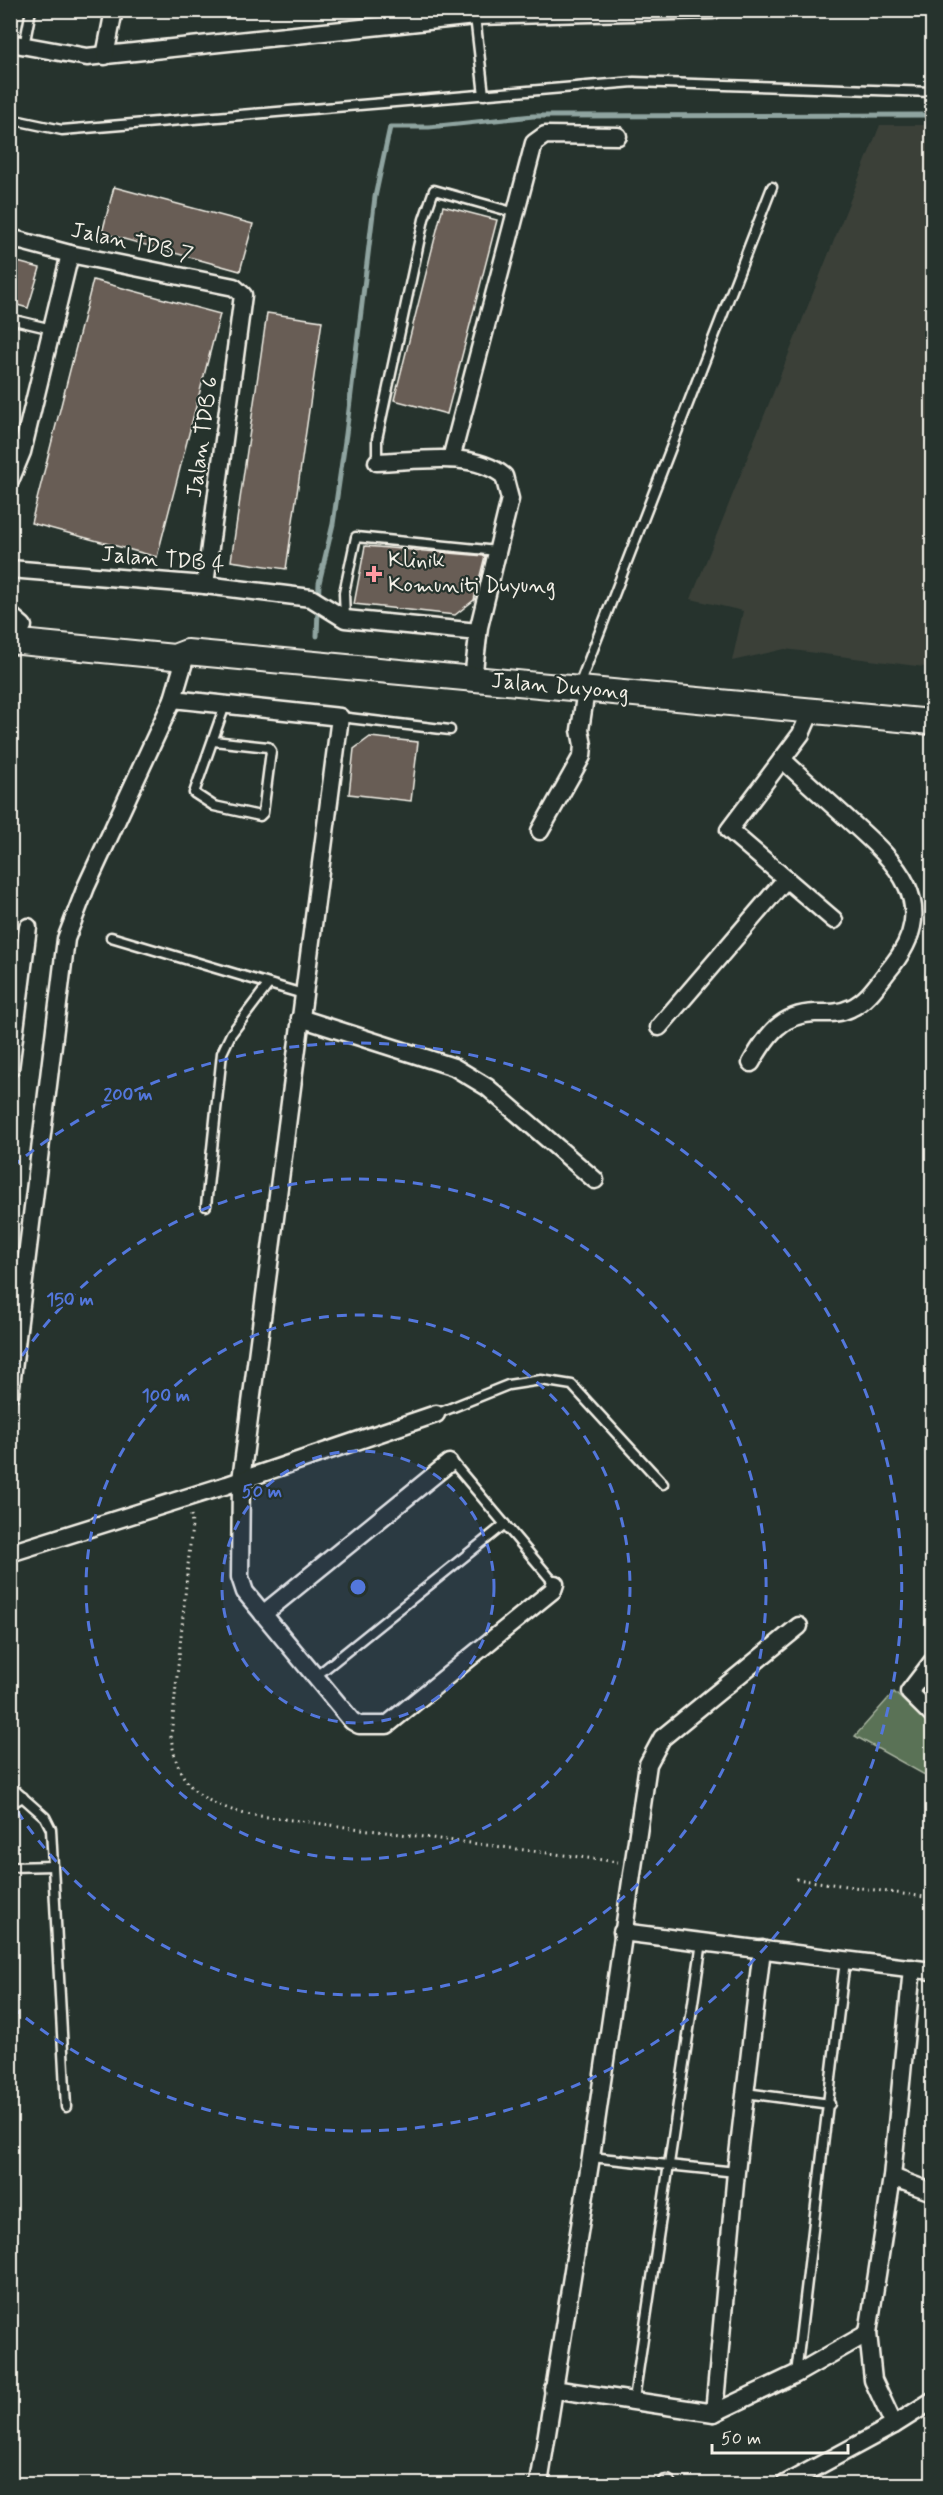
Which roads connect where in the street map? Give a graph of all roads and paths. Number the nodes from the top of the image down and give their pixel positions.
1 (31, 10) edge
2 (114, 10) edge
3 (712, 10) edge
4 (475, 13) edge
5 (399, 17) edge
6 (17, 44) edge
7 (105, 56) junction
8 (933, 92) edge
9 (484, 95) junction
10 (10, 119) edge
11 (618, 136) dead end
12 (772, 188) dead end
13 (516, 213) junction
14 (10, 238) edge
15 (70, 254) junction
16 (243, 295) joint
17 (10, 319) edge
18 (52, 329) junction
19 (16, 451) edge
20 (451, 459) junction
21 (377, 462) joint
22 (10, 481) edge
23 (497, 552) junction
24 (10, 569) edge
25 (205, 585) junction
26 (345, 620) junction
27 (14, 627) edge
28 (478, 632) junction
29 (187, 652) junction
30 (473, 679) junction
31 (582, 689) junction
32 (173, 699) junction
33 (225, 705) junction
34 (811, 711) junction
35 (340, 717) junction
36 (933, 722) edge
37 (450, 730) dead end
38 (214, 741) junction
39 (782, 759) junction
40 (540, 831) dead end
41 (786, 879) junction
42 (834, 920) dead end
43 (28, 927) dead end
44 (111, 937) dead end
45 (268, 985) junction
46 (303, 994) junction
47 (300, 1018) junction
48 (659, 1027) dead end
49 (751, 1063) dead end
50 (10, 1069) edge
51 (595, 1180) dead end
52 (206, 1206) dead end
53 (12, 1369) edge
54 (10, 1394) edge
55 (436, 1414) joint
56 (449, 1463) joint
57 (234, 1482) junction
58 (663, 1484) dead end
59 (196, 1494) junction
60 (506, 1524) junction
61 (10, 1553) edge
62 (555, 1584) joint
63 (263, 1614) junction
64 (799, 1626) dead end
65 (933, 1662) edge
66 (315, 1677) junction
67 (933, 1715) edge
68 (10, 1786) edge
69 (23, 1797) junction
70 (10, 1804) edge
71 (633, 1859) junction
72 (53, 1866) junction
73 (10, 1867) edge
74 (796, 1879) dead end
75 (933, 1898) edge
76 (622, 1932) junction
77 (702, 1942) junction
78 (762, 1949) junction
79 (845, 1960) junction
80 (912, 1968) junction
81 (933, 1971) edge
82 (745, 2093) junction
83 (830, 2104) junction
84 (66, 2107) dead end
85 (591, 2157) junction
86 (669, 2165) junction
87 (736, 2172) junction
88 (892, 2177) junction
89 (933, 2192) edge
90 (868, 2333) junction
91 (796, 2374) junction
92 (553, 2389) junction
93 (634, 2399) junction
94 (933, 2401) edge
95 (714, 2413) junction
96 (894, 2425) junction
97 (539, 2484) edge
98 (786, 2484) edge

1 - 6 lane
2 - 7 street
3 - 4 street
4 - 5 street
4 - 9 lane
5 - 7 street
6 - 7 street
8 - 9 lane
9 - 10 lane
11 - 13 street
12 - 31 lane
13 - 20 street
13 - 21 lane
14 - 15 street, Jalan TDB 7
15 - 16 street, Jalan TDB 7
15 - 18 street
16 - 25 street, Jalan TDB 6
17 - 18 lane
18 - 19 street
19 - 22 street
20 - 21 street
20 - 23 street
23 - 26 lane
23 - 28 street
24 - 25 street, Jalan TDB 4
25 - 26 street, Jalan TDB 4
26 - 28 street
27 - 29 main road, Jalan Duyong
28 - 30 street
29 - 30 main road, Jalan Duyong
29 - 32 street
30 - 31 main road, Jalan Duyong
31 - 34 main road, Jalan Duyong
31 - 40 street
32 - 33 street
32 - 53 street
33 - 35 street
33 - 38 lane
34 - 36 main road, Jalan Duyong
34 - 39 street
35 - 37 lane
35 - 46 street
38 - 38 lane
39 - 41 street
39 - 49 street
41 - 42 street
41 - 48 street
43 - 50 street
44 - 45 lane
45 - 46 lane
45 - 52 lane
46 - 47 street
47 - 51 street
47 - 57 street
53 - 54 street
55 - 57 street
55 - 58 lane
56 - 60 lane
56 - 63 street
57 - 59 street
57 - 63 street
59 - 61 street
59 - 71 path
60 - 62 lane
60 - 66 lane
62 - 66 street
63 - 66 street
64 - 71 street
65 - 67 street
68 - 69 lane
69 - 70 lane
69 - 72 lane
71 - 76 street
72 - 73 lane
72 - 84 lane
74 - 75 path
76 - 77 street
76 - 85 street
77 - 78 street
77 - 86 lane
78 - 79 street
78 - 82 street
79 - 80 street
79 - 83 lane
80 - 81 street
80 - 88 street
82 - 83 lane
82 - 87 street
83 - 91 lane
85 - 86 lane
85 - 92 street
86 - 87 lane
86 - 93 lane
87 - 95 street
88 - 89 street
88 - 90 street
90 - 91 street
90 - 96 street
91 - 95 street
92 - 93 street
92 - 97 street
93 - 95 street
94 - 96 street
96 - 98 street

